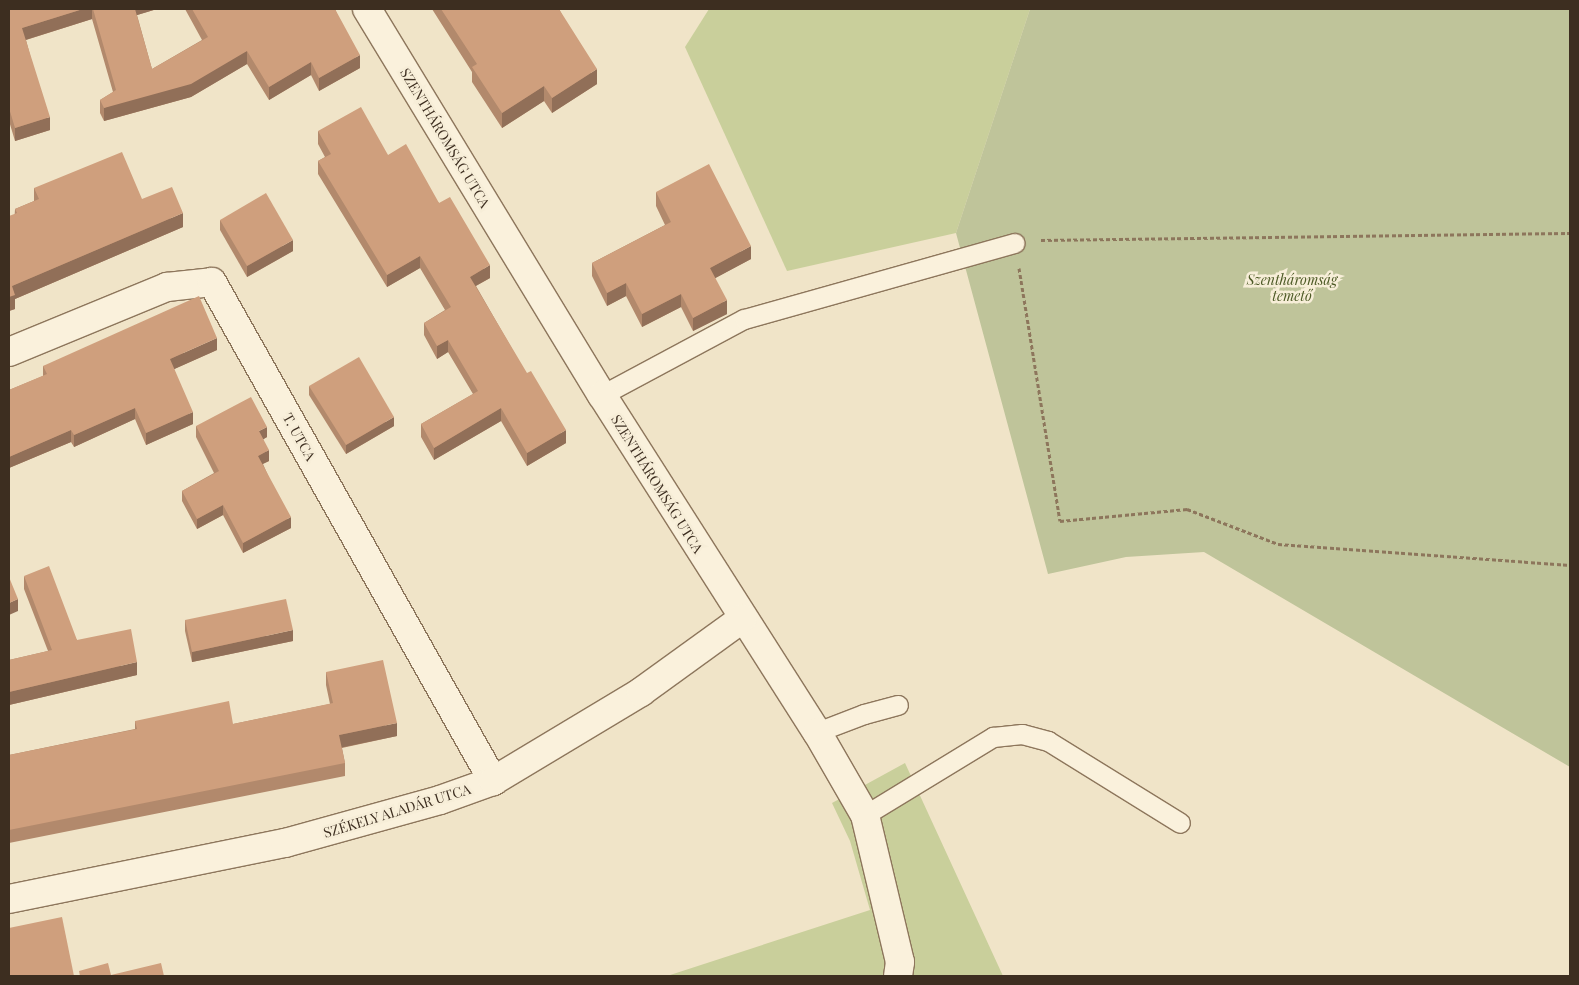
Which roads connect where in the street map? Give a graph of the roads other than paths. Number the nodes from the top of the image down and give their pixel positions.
1 (367, 9) edge
2 (1015, 243) road end
3 (9, 352) edge
4 (602, 395) junction
5 (742, 619) junction
6 (898, 706) dead end
7 (817, 732) junction
8 (493, 781) junction
9 (865, 815) junction
10 (1180, 823) dead end
11 (9, 899) edge
12 (898, 976) edge

1 - 4 street, SZENTHÁROMSÁG UTCA
2 - 4 lane
3 - 8 street, T. UTCA
4 - 5 street, SZENTHÁROMSÁG UTCA
5 - 7 street, SZENTHÁROMSÁG UTCA
5 - 8 street, SZÉKELY ALADÁR UTCA
6 - 7 lane
7 - 9 street, SZENTHÁROMSÁG UTCA
8 - 11 street, SZÉKELY ALADÁR UTCA
9 - 10 lane
9 - 12 street, SZENTHÁROMSÁG UTCA

